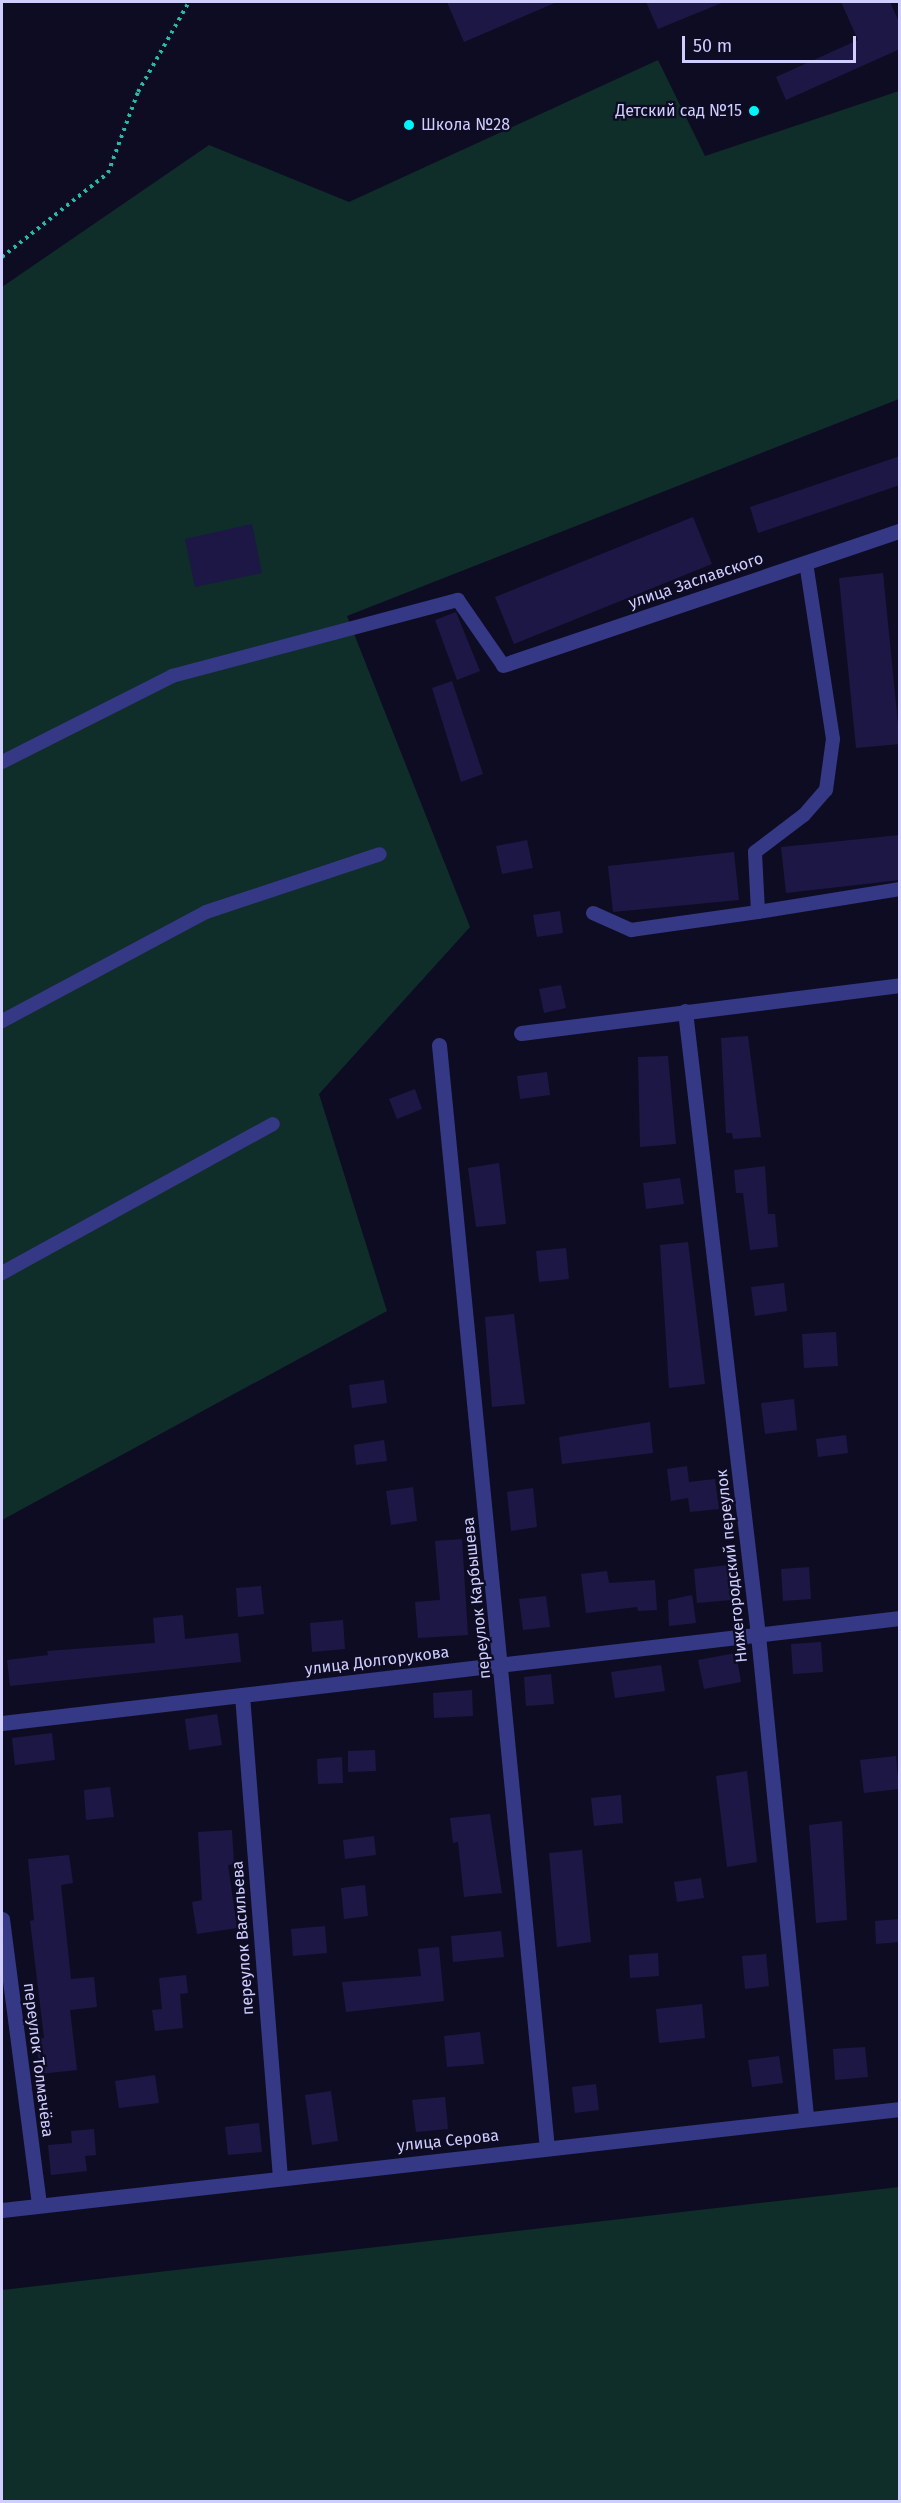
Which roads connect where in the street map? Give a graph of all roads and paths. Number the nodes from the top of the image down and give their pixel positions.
1 (189, 2) edge
2 (2, 257) edge
3 (900, 531) edge
4 (806, 563) junction
5 (503, 665) joint
6 (2, 762) edge
7 (380, 854) dead end
8 (900, 889) edge
9 (758, 912) junction
10 (593, 913) dead end
11 (900, 985) edge
12 (685, 1011) junction
13 (2, 1021) edge
14 (521, 1033) dead end
15 (439, 1045) dead end
16 (273, 1124) dead end
17 (2, 1273) edge
18 (900, 1617) edge
19 (758, 1635) junction
20 (501, 1665) junction
21 (242, 1695) junction
22 (2, 1723) edge
23 (2, 1919) edge
24 (900, 2109) edge
25 (806, 2119) junction
26 (547, 2148) junction
27 (280, 2178) junction
28 (39, 2205) junction
29 (2, 2210) edge

1 - 2 path
3 - 4 street, улица Заславского
4 - 5 street, улица Заславского
4 - 9 lane
5 - 6 lane
7 - 13 lane
8 - 9 lane
9 - 10 lane
11 - 12 street
12 - 14 street
12 - 19 street, Нижегородский переулок
15 - 20 street, переулок Карбышева
16 - 17 lane
18 - 19 street, улица Долгорукова
19 - 20 street, улица Долгорукова
19 - 25 street, Нижегородский переулок
20 - 21 street, улица Долгорукова
20 - 26 street, переулок Карбышева
21 - 22 street, улица Долгорукова
21 - 27 street, переулок Васильева
23 - 28 street, переулок Толмачёва
24 - 25 street, улица Серова
25 - 26 street, улица Серова
26 - 27 street, улица Серова
27 - 28 street, улица Серова
28 - 29 street, улица Серова

